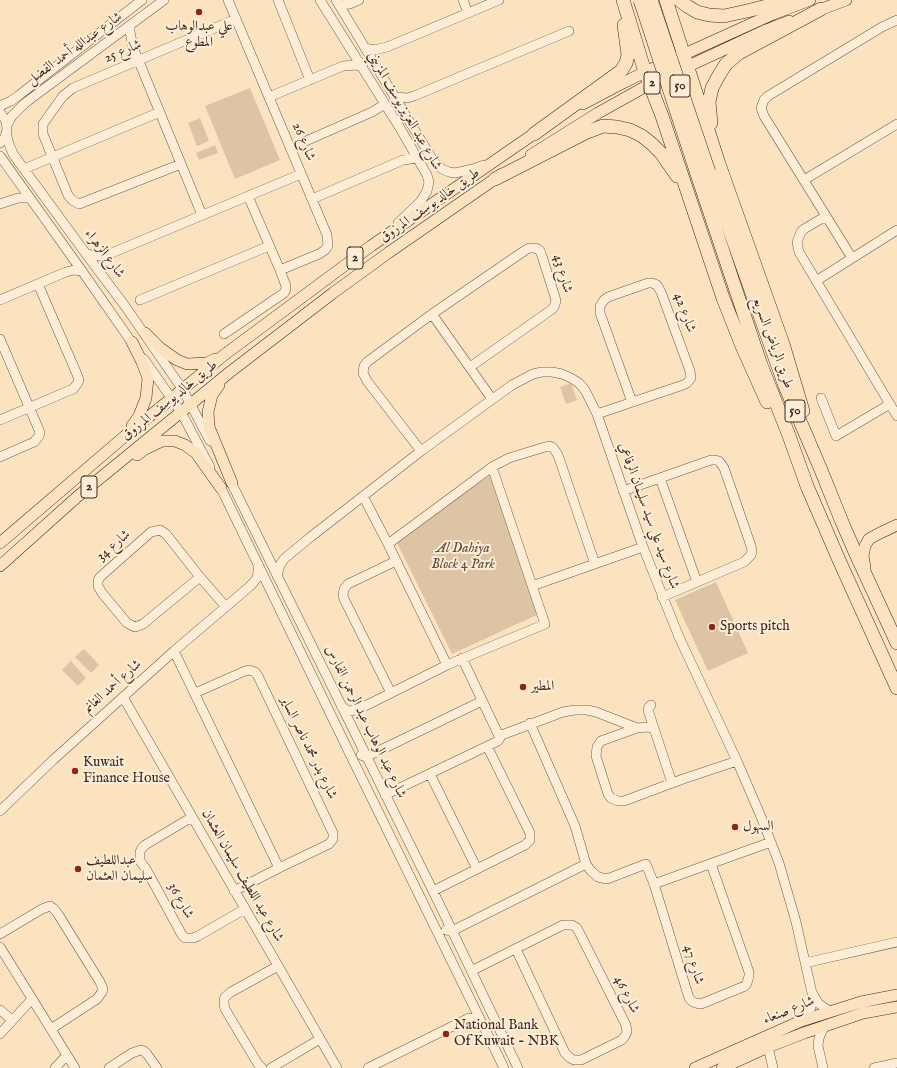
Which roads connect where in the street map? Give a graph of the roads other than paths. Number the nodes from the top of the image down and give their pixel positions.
1 (142, 0) edge
2 (164, 0) edge
3 (228, 0) edge
4 (278, 0) edge
5 (320, 0) edge
6 (463, 0) edge
7 (499, 0) edge
8 (620, 0) edge
9 (623, 0) edge
10 (640, 0) edge
11 (651, 0) edge
12 (666, 0) edge
13 (679, 0) edge
14 (791, 0) edge
15 (810, 0) edge
16 (846, 0) edge
17 (338, 2) edge
18 (354, 2) edge
19 (821, 9) junction
20 (344, 13) junction
21 (468, 13) junction
22 (670, 13) junction
23 (236, 19) junction
24 (897, 20) edge
25 (130, 26) junction
26 (632, 26) junction
27 (569, 31) dead end
28 (116, 36) junction
29 (133, 47) junction
30 (387, 47) junction
31 (365, 48) junction
32 (352, 50) junction
33 (74, 52) junction
34 (686, 60) junction
35 (82, 61) junction
36 (139, 61) junction
37 (60, 63) junction
38 (343, 66) junction
39 (363, 68) junction
40 (378, 68) junction
41 (68, 71) junction
42 (370, 78) junction
43 (648, 78) junction
44 (310, 80) junction
45 (388, 84) junction
46 (377, 91) junction
47 (18, 96) junction
48 (414, 96) junction
49 (268, 97) junction
50 (395, 97) junction
51 (699, 101) junction
52 (25, 103) junction
53 (385, 104) junction
54 (0, 106) edge
55 (0, 112) edge
56 (160, 112) junction
57 (662, 116) junction
58 (407, 118) junction
59 (897, 124) edge
60 (400, 128) junction
61 (7, 129) junction
62 (534, 134) junction
63 (0, 143) edge
64 (290, 148) junction
65 (412, 149) junction
66 (0, 156) edge
67 (53, 158) junction
68 (418, 158) junction
69 (403, 160) junction
70 (491, 163) junction
71 (181, 164) junction
72 (719, 164) junction
73 (24, 169) junction
74 (301, 174) junction
75 (703, 175) junction
76 (495, 179) junction
77 (804, 180) junction
78 (20, 184) junction
79 (686, 188) junction
80 (248, 196) junction
81 (30, 198) junction
82 (14, 199) junction
83 (312, 199) junction
84 (0, 204) edge
85 (52, 207) junction
86 (202, 215) junction
87 (42, 216) junction
88 (826, 216) junction
89 (62, 222) junction
90 (53, 229) junction
91 (897, 230) edge
92 (269, 246) junction
93 (371, 246) junction
94 (86, 254) junction
95 (107, 255) junction
96 (72, 256) junction
97 (852, 258) junction
98 (280, 270) junction
99 (82, 271) junction
100 (66, 272) junction
101 (102, 274) junction
102 (816, 281) junction
103 (38, 284) junction
104 (0, 300) edge
105 (140, 300) dead end
106 (432, 314) junction
107 (145, 333) junction
108 (224, 334) dead end
109 (0, 339) edge
110 (132, 342) junction
111 (224, 354) junction
112 (4, 358) edge
113 (470, 367) junction
114 (230, 372) junction
115 (183, 390) junction
116 (172, 398) junction
117 (821, 398) dead end
118 (492, 399) junction
119 (632, 402) junction
120 (190, 403) junction
121 (890, 404) junction
122 (29, 407) junction
123 (181, 412) junction
124 (597, 414) junction
125 (897, 416) edge
126 (0, 420) edge
127 (125, 436) junction
128 (421, 450) junction
129 (0, 457) edge
130 (492, 467) junction
131 (821, 470) junction
132 (660, 478) junction
133 (232, 483) junction
134 (808, 486) junction
135 (221, 488) junction
136 (623, 491) junction
137 (363, 496) junction
138 (77, 497) junction
139 (246, 513) junction
140 (897, 517) edge
141 (236, 518) junction
142 (251, 524) junction
143 (894, 527) edge
144 (241, 529) junction
145 (0, 542) edge
146 (388, 544) junction
147 (642, 547) junction
148 (265, 552) junction
149 (287, 556) junction
150 (396, 561) junction
151 (595, 564) junction
152 (258, 565) junction
153 (0, 566) edge
154 (277, 576) junction
155 (200, 577) junction
156 (697, 582) junction
157 (532, 586) junction
158 (249, 588) junction
159 (270, 589) junction
160 (662, 597) junction
161 (876, 598) junction
162 (226, 607) junction
163 (897, 643) edge
164 (174, 651) junction
165 (462, 658) junction
166 (447, 665) junction
167 (897, 688) edge
168 (195, 693) junction
169 (391, 693) junction
170 (123, 697) junction
171 (482, 701) junction
172 (652, 705) dead end
173 (341, 706) junction
174 (357, 710) junction
175 (349, 723) junction
176 (530, 724) junction
177 (637, 728) junction
178 (654, 729) junction
179 (499, 736) junction
180 (358, 741) junction
181 (487, 746) junction
182 (347, 748) junction
183 (366, 757) junction
184 (737, 761) junction
185 (354, 762) junction
186 (430, 774) junction
187 (672, 783) junction
188 (385, 795) junction
189 (1, 810) edge
190 (192, 817) junction
191 (772, 842) junction
192 (586, 864) junction
193 (711, 864) junction
194 (279, 868) junction
195 (477, 869) junction
196 (654, 884) junction
197 (234, 891) junction
198 (433, 891) junction
199 (245, 909) junction
200 (446, 919) junction
201 (434, 926) junction
202 (452, 931) junction
203 (0, 934) edge
204 (440, 938) junction
205 (897, 942) edge
206 (0, 947) edge
207 (516, 949) junction
208 (805, 963) junction
209 (278, 966) junction
210 (471, 971) junction
211 (812, 992) junction
212 (897, 995) edge
213 (32, 999) junction
214 (472, 1003) junction
215 (897, 1007) edge
216 (0, 1010) edge
217 (831, 1011) junction
218 (12, 1020) junction
219 (463, 1021) junction
220 (801, 1021) junction
221 (482, 1022) junction
222 (826, 1025) junction
223 (51, 1028) junction
224 (804, 1033) junction
225 (0, 1034) edge
226 (320, 1039) junction
227 (818, 1046) junction
228 (768, 1047) junction
229 (67, 1055) junction
230 (897, 1063) edge
231 (55, 1068) edge
232 (75, 1068) edge
233 (109, 1068) edge
234 (157, 1068) edge
235 (262, 1068) edge
236 (271, 1068) edge
237 (337, 1068) edge
238 (368, 1068) edge
239 (504, 1068) edge
240 (518, 1068) edge
241 (695, 1068) edge
242 (722, 1068) edge
243 (773, 1068) edge
244 (823, 1068) edge
245 (874, 1068) edge

1 - 33 street, شارع عبدالله أحمد الفضل
2 - 25 street, شارع عبدالله أحمد الفضل
3 - 23 street, شارع 26
4 - 44 street
5 - 32 street, شارع عبد العزيز يوسف المزيني
6 - 21 street
7 - 21 street
8 - 62 highway
9 - 26 highway
10 - 75 highway, طريق الرياض السريع / 50, bridge
11 - 75 highway, طريق الرياض السريع / 50, bridge
12 - 22 highway
13 - 14 highway
15 - 34 main road, طريق خالد يوسف المرزوق / 2
16 - 19 main road, طريق خالد يوسف المرزوق / 2
17 - 18 street
17 - 20 street, شارع عبد العزيز يوسف المزيني
18 - 20 street
19 - 34 main road, طريق خالد يوسف المرزوق / 2
19 - 72 highway
20 - 31 street, شارع عبد العزيز يوسف المزيني
21 - 30 street
22 - 26 highway
22 - 34 highway
23 - 36 street, شارع 25
23 - 49 street, شارع 26
24 - 77 street
25 - 28 street, شارع عبدالله أحمد الفضل
25 - 29 street
26 - 43 highway
27 - 48 street
28 - 29 street
28 - 35 street, شارع عبدالله أحمد الفضل
29 - 36 street
30 - 31 street
30 - 40 street
31 - 40 street, شارع عبد العزيز يوسف المزيني
32 - 38 street
32 - 39 street, شارع عبد العزيز يوسف المزيني
33 - 35 street
33 - 37 street, شارع عبدالله أحمد الفضل
34 - 43 main road, طريق خالد يوسف المرزوق / 2
34 - 51 highway
35 - 41 street, شارع عبدالله أحمد الفضل
36 - 56 street
36 - 67 street, شارع 25
37 - 41 street
37 - 47 street, شارع عبدالله أحمد الفضل
38 - 39 street
38 - 44 street
39 - 42 street, شارع عبد العزيز يوسف المزيني
40 - 42 street
40 - 45 street, شارع عبد العزيز يوسف المزيني
41 - 52 street, شارع عبدالله أحمد الفضل
42 - 46 street, شارع عبد العزيز يوسف المزيني
43 - 57 highway
43 - 62 main road, طريق خالد يوسف المرزوق / 2
43 - 76 main road, طريق خالد يوسف المرزوق / 2
44 - 49 street
45 - 46 street
45 - 50 street, شارع عبد العزيز يوسف المزيني
46 - 53 street, شارع عبد العزيز يوسف المزيني
47 - 52 street
47 - 54 street, شارع عبدالله أحمد الفضل
48 - 50 street
48 - 58 street
49 - 64 street, شارع 26
50 - 58 street, شارع عبد العزيز يوسف المزيني
51 - 57 highway
51 - 72 highway
52 - 61 street, شارع عبدالله أحمد الفضل
53 - 60 street, شارع عبد العزيز يوسف المزيني
53 - 64 street
55 - 61 street, شارع الزهراء
56 - 67 street
56 - 71 street
57 - 79 highway
58 - 60 street
58 - 70 street, شارع عبد العزيز يوسف المزيني
59 - 77 street
60 - 65 street, شارع عبد العزيز يوسف المزيني
61 - 63 street, شارع عبدالله أحمد الفضل
61 - 73 street, شارع الزهراء
62 - 70 main road, طريق خالد يوسف المرزوق / 2
64 - 74 street, شارع 26
65 - 68 street, شارع عبد العزيز يوسف المزيني
65 - 69 street
66 - 78 street, شارع الزهراء
67 - 71 street
67 - 73 street
68 - 69 street
68 - 93 street, شارع عبد العزيز يوسف المزيني
69 - 83 street
70 - 93 main road, طريق خالد يوسف المرزوق / 2
71 - 86 street
72 - 131 highway
73 - 85 street, شارع الزهراء
74 - 80 street
74 - 83 street, شارع 26
75 - 131 highway, طريق الرياض السريع / 50
75 - 134 highway, طريق الرياض السريع / 50
76 - 79 highway
76 - 114 main road, طريق خالد يوسف المرزوق / 2
77 - 88 street
78 - 81 street, شارع الزهراء
78 - 82 street
79 - 134 highway
80 - 86 street
80 - 92 street
81 - 82 street
81 - 87 street, شارع الزهراء
82 - 84 street
83 - 98 street, شارع 26
85 - 87 street
85 - 89 street, شارع الزهراء
86 - 95 street
87 - 90 street, شارع الزهراء
88 - 97 street
88 - 102 street
89 - 90 street
89 - 94 street, شارع الزهراء
90 - 96 street, شارع الزهراء
91 - 97 street
92 - 98 street
92 - 105 street
93 - 111 main road, طريق خالد يوسف المرزوق / 2
94 - 95 street
94 - 101 street, شارع الزهراء
95 - 101 street
96 - 99 street, شارع الزهراء
96 - 100 street
97 - 102 street
98 - 108 street
99 - 100 street
99 - 110 street, شارع الزهراء
100 - 103 street
101 - 107 street, شارع الزهراء
102 - 121 street
103 - 104 street
103 - 122 street
106 - 113 street
106 - 113 street, شارع 43
106 - 128 street, شارع 43
107 - 111 main road
107 - 115 street, شارع الزهراء
109 - 112 street
110 - 116 street, شارع الزهراء
110 - 127 main road
111 - 115 main road, طريق خالد يوسف المرزوق / 2
112 - 122 street
113 - 118 street
114 - 120 main road, طريق خالد يوسف المرزوق / 2
114 - 133 main road
115 - 116 main road, طريق خالد يوسف المرزوق / 2
115 - 120 street, شارع عبد الوهاب عبد الرحمن الفارس
116 - 123 street, شارع عبد الوهاب عبد الرحمن الفارس
116 - 127 main road, طريق خالد يوسف المرزوق / 2
117 - 121 street
118 - 124 street, شارع سيد علي سيد سليمان الرفاعي
118 - 128 street, شارع سيد علي سيد سليمان الرفاعي
119 - 119 street, شارع 42
119 - 124 street, شارع 42
120 - 123 main road, طريق خالد يوسف المرزوق / 2
120 - 133 street, شارع عبد الوهاب عبد الرحمن الفارس
121 - 125 street
122 - 126 street
122 - 129 street
123 - 135 street, شارع عبد الوهاب عبد الرحمن الفارس
123 - 138 main road, طريق خالد يوسف المرزوق / 2
124 - 136 street, شارع سيد علي سيد سليمان الرفاعي
127 - 145 main road, طريق خالد يوسف المرزوق / 2
128 - 137 street, شارع سيد علي سيد سليمان الرفاعي
130 - 146 street
130 - 151 street
130 - 157 street
131 - 161 highway, طريق الرياض السريع / 50
132 - 136 street
132 - 156 street
132 - 156 street
133 - 139 street, شارع عبد الوهاب عبد الرحمن الفارس
134 - 167 highway, طريق الرياض السريع / 50
135 - 138 main road
135 - 141 street, شارع عبد الوهاب عبد الرحمن الفارس
136 - 147 street, شارع سيد علي سيد سليمان الرفاعي
137 - 146 street
137 - 149 street, شارع سيد علي سيد سليمان الرفاعي
138 - 153 main road, طريق خالد يوسف المرزوق / 2
139 - 141 street
139 - 142 street, شارع عبد الوهاب عبد الرحمن الفارس
140 - 143 main road
141 - 144 street, شارع عبد الوهاب عبد الرحمن الفارس
142 - 144 street
142 - 148 street, شارع عبد الوهاب عبد الرحمن الفارس
143 - 161 main road
144 - 152 street, شارع عبد الوهاب عبد الرحمن الفارس
146 - 150 street
147 - 151 street
147 - 160 street, شارع سيد علي سيد سليمان الرفاعي
148 - 149 street
148 - 154 street, شارع عبد الوهاب عبد الرحمن الفارس
149 - 154 street, شارع سيد علي سيد سليمان الرفاعي
150 - 166 street
150 - 169 street
151 - 157 street
152 - 158 street, شارع أحمد الغانم
152 - 159 street, شارع عبد الوهاب عبد الرحمن الفارس
154 - 173 street, شارع عبد الوهاب عبد الرحمن الفارس
155 - 155 street, شارع 34
155 - 162 street, شارع 34
156 - 160 street
157 - 165 street
158 - 159 street
158 - 162 street, شارع أحمد الغانم
159 - 182 street, شارع عبد الوهاب عبد الرحمن الفارس
160 - 184 street, شارع سيد علي سيد سليمان الرفاعي
161 - 163 highway, طريق الرياض السريع / 50
162 - 164 street, شارع أحمد الغانم
164 - 168 street
164 - 170 street, شارع أحمد الغانم
165 - 166 street
165 - 171 street
166 - 169 street
168 - 194 street
168 - 194 street, شارع بدر محمد ناصر الساير
169 - 174 street
170 - 189 street, شارع أحمد الغانم
170 - 190 street, شارع عبد اللطيف سليمان العثمان
171 - 179 street
171 - 183 street
172 - 178 street
173 - 174 street
173 - 175 street, شارع عبد الوهاب عبد الرحمن الفارس
174 - 175 street
175 - 180 street, شارع عبد الوهاب عبد الرحمن الفارس
176 - 177 street
176 - 179 street
176 - 192 street
177 - 178 street
177 - 187 street
178 - 187 street
179 - 181 street
180 - 182 street
180 - 183 street, شارع عبد الوهاب عبد الرحمن الفارس
181 - 186 street
181 - 195 street
182 - 185 street, شارع عبد الوهاب عبد الرحمن الفارس
183 - 185 street
183 - 188 street, شارع عبد الوهاب عبد الرحمن الفارس
184 - 187 street
184 - 191 street, شارع سيد علي سيد سليمان الرفاعي
185 - 201 street, شارع عبد الوهاب عبد الرحمن الفارس
186 - 188 street
186 - 195 street
188 - 198 street, شارع عبد الوهاب عبد الرحمن الفارس
190 - 197 street, شارع عبد اللطيف سليمان العثمان
190 - 199 street, شارع 36
191 - 193 street
191 - 208 street, شارع سيد علي سيد سليمان الرفاعي
192 - 196 street, شارع 47
192 - 202 street
193 - 196 street
193 - 196 street, شارع 47
194 - 197 street, شارع بدر محمد ناصر الساير
195 - 198 street
197 - 199 street, شارع عبد اللطيف سليمان العثمان
198 - 200 street, شارع عبد الوهاب عبد الرحمن الفارس
199 - 209 street, شارع عبد اللطيف سليمان العثمان
200 - 201 street
200 - 202 street, شارع عبد الوهاب عبد الرحمن الفارس
201 - 204 street, شارع عبد الوهاب عبد الرحمن الفارس
202 - 204 street
202 - 210 street, شارع عبد الوهاب عبد الرحمن الفارس
203 - 223 street
204 - 214 street, شارع عبد الوهاب عبد الرحمن الفارس
205 - 208 street
206 - 213 street
207 - 207 street, شارع 46
207 - 210 street, شارع 46
208 - 211 street, شارع سيد علي سيد سليمان الرفاعي
209 - 226 street, شارع عبد اللطيف سليمان العثمان
209 - 235 street
210 - 240 street, شارع عبد الوهاب عبد الرحمن الفارس
211 - 217 street, شارع سيد علي سيد سليمان الرفاعي
211 - 220 street, شارع سيد علي سيد سليمان الرفاعي
212 - 217 main road, شارع صنعاء
213 - 218 street
213 - 223 street
214 - 219 street
214 - 221 street, شارع عبد الوهاب عبد الرحمن الفارس
215 - 222 main road, شارع صنعاء
216 - 218 street
217 - 220 main road, شارع صنعاء
218 - 225 street
219 - 221 street
219 - 238 street
220 - 241 main road, شارع صنعاء
221 - 239 street, شارع عبد الوهاب عبد الرحمن الفارس
222 - 224 main road, شارع صنعاء
222 - 227 street
223 - 229 street
224 - 227 street
224 - 228 main road, شارع صنعاء
226 - 236 street
226 - 237 street, شارع عبد اللطيف سليمان العثمان
227 - 244 street
228 - 242 main road, شارع صنعاء
228 - 243 street
229 - 231 street
229 - 232 street
230 - 245 street
233 - 234 street

